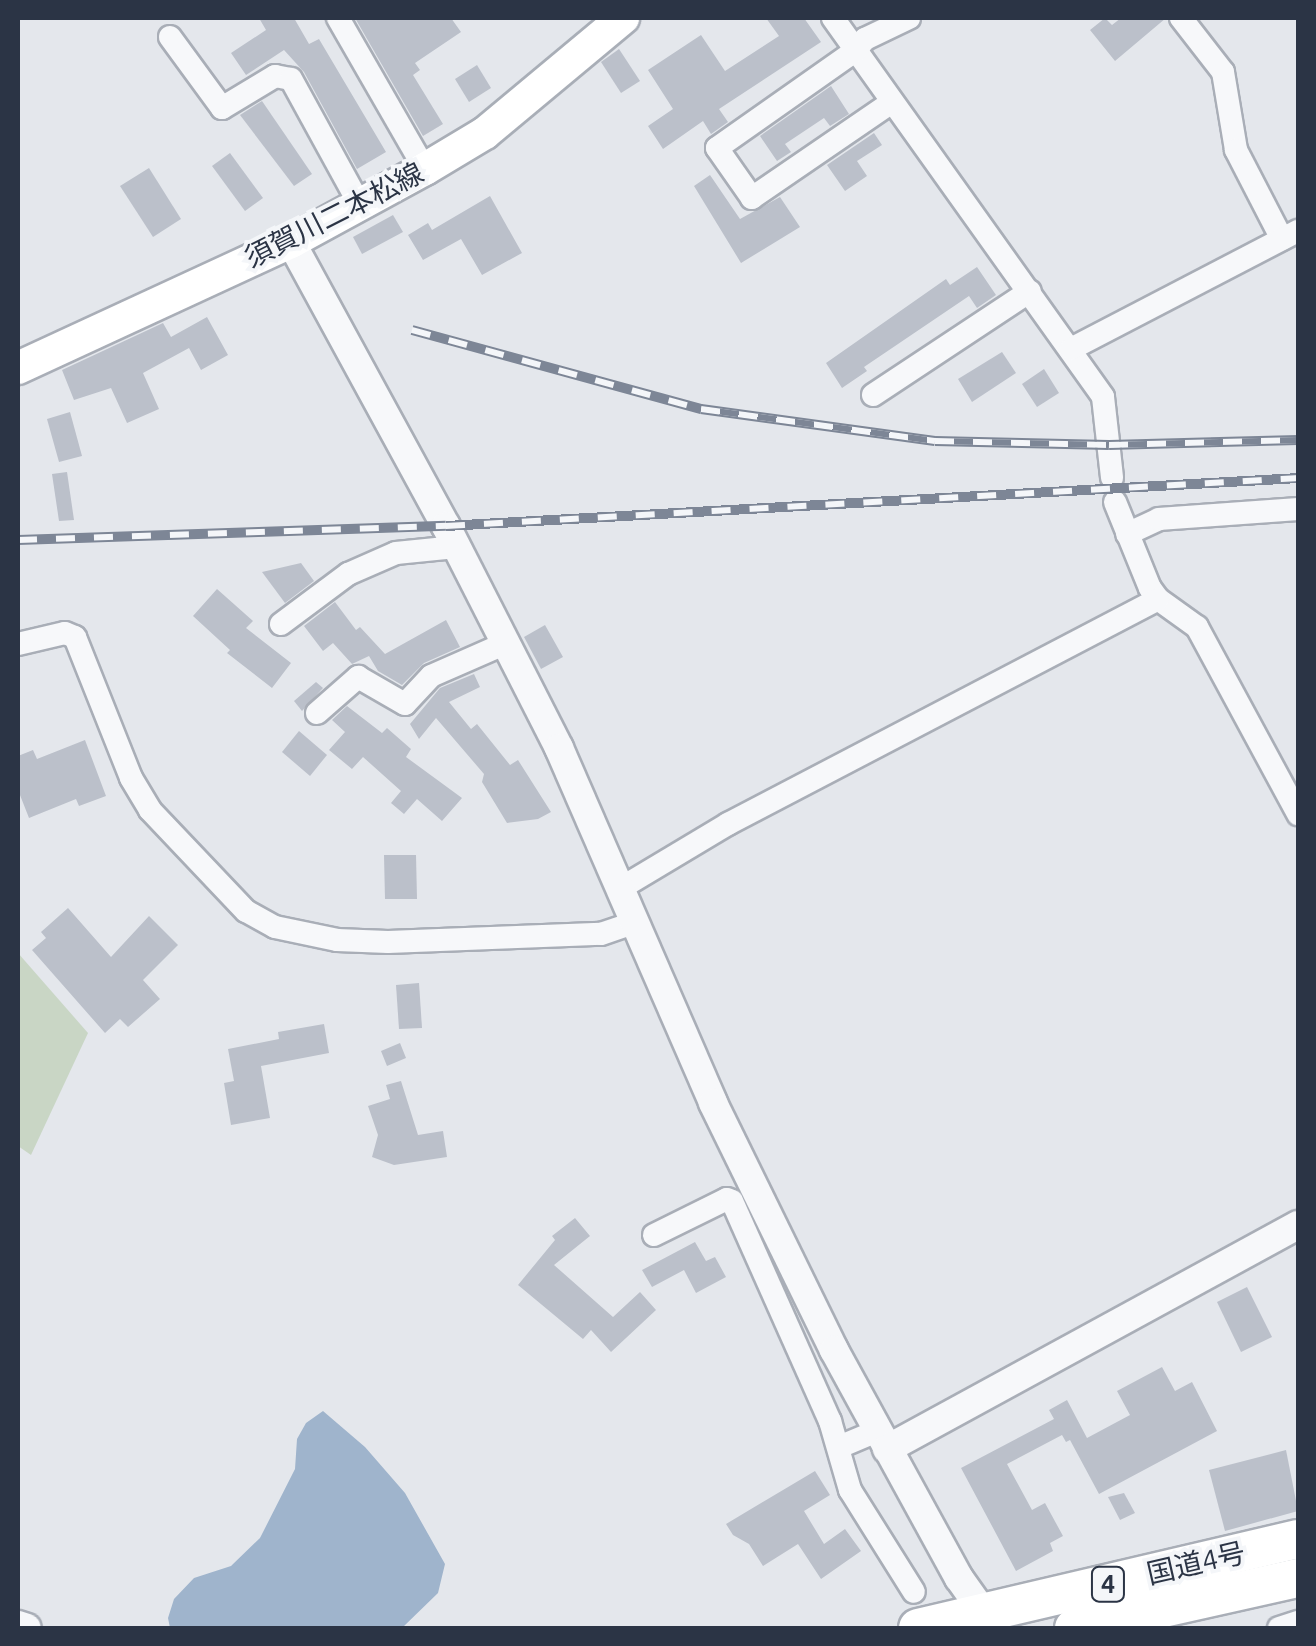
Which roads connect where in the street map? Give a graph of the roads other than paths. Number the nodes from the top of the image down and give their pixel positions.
1 (338, 18) edge
2 (622, 18) edge
3 (833, 18) edge
4 (909, 18) edge
5 (1181, 18) edge
6 (170, 38) dead end
7 (855, 51) junction
8 (892, 102) junction
9 (425, 170) junction
10 (360, 205) junction
11 (1290, 235) edge
12 (290, 242) junction
13 (1030, 292) junction
14 (1071, 350) junction
15 (18, 368) edge
16 (873, 395) dead end
17 (1112, 477) dead end
18 (1115, 502) dead end
19 (1298, 509) edge
20 (1127, 534) junction
21 (456, 547) junction
22 (1158, 598) junction
23 (281, 624) dead end
24 (18, 644) edge
25 (504, 644) junction
26 (316, 713) dead end
27 (1298, 814) edge
28 (621, 888) junction
29 (634, 922) junction
30 (1298, 1225) edge
31 (654, 1234) dead end
32 (882, 1440) junction
33 (839, 1448) junction
34 (1298, 1539) edge
35 (1298, 1578) edge
36 (916, 1610) edge
37 (989, 1620) edge
38 (1298, 1622) edge
39 (18, 1626) edge
40 (26, 1628) edge
41 (1074, 1628) edge
42 (1279, 1628) edge

1 - 9 street
2 - 9 main road, 須賀川二本松線
3 - 7 street
4 - 7 street
5 - 11 street
6 - 10 street
7 - 8 street
7 - 8 street
8 - 13 street
9 - 10 main road, 須賀川二本松線
10 - 12 main road, 須賀川二本松線
11 - 14 street
12 - 15 main road, 須賀川二本松線
12 - 21 street
13 - 14 street
13 - 16 street
14 - 17 street
18 - 20 street
19 - 20 street
20 - 22 street
21 - 23 street
21 - 25 street
22 - 27 street
22 - 28 street
24 - 29 street
25 - 26 street
25 - 28 street
28 - 29 street
29 - 32 street
30 - 32 street
31 - 33 street
32 - 33 street
32 - 37 street
33 - 36 street
34 - 37 highway, 国道4号 / 4
35 - 41 highway, 国道4号 / 4
36 - 37 highway, 国道4号 / 4
38 - 42 street
39 - 40 street

